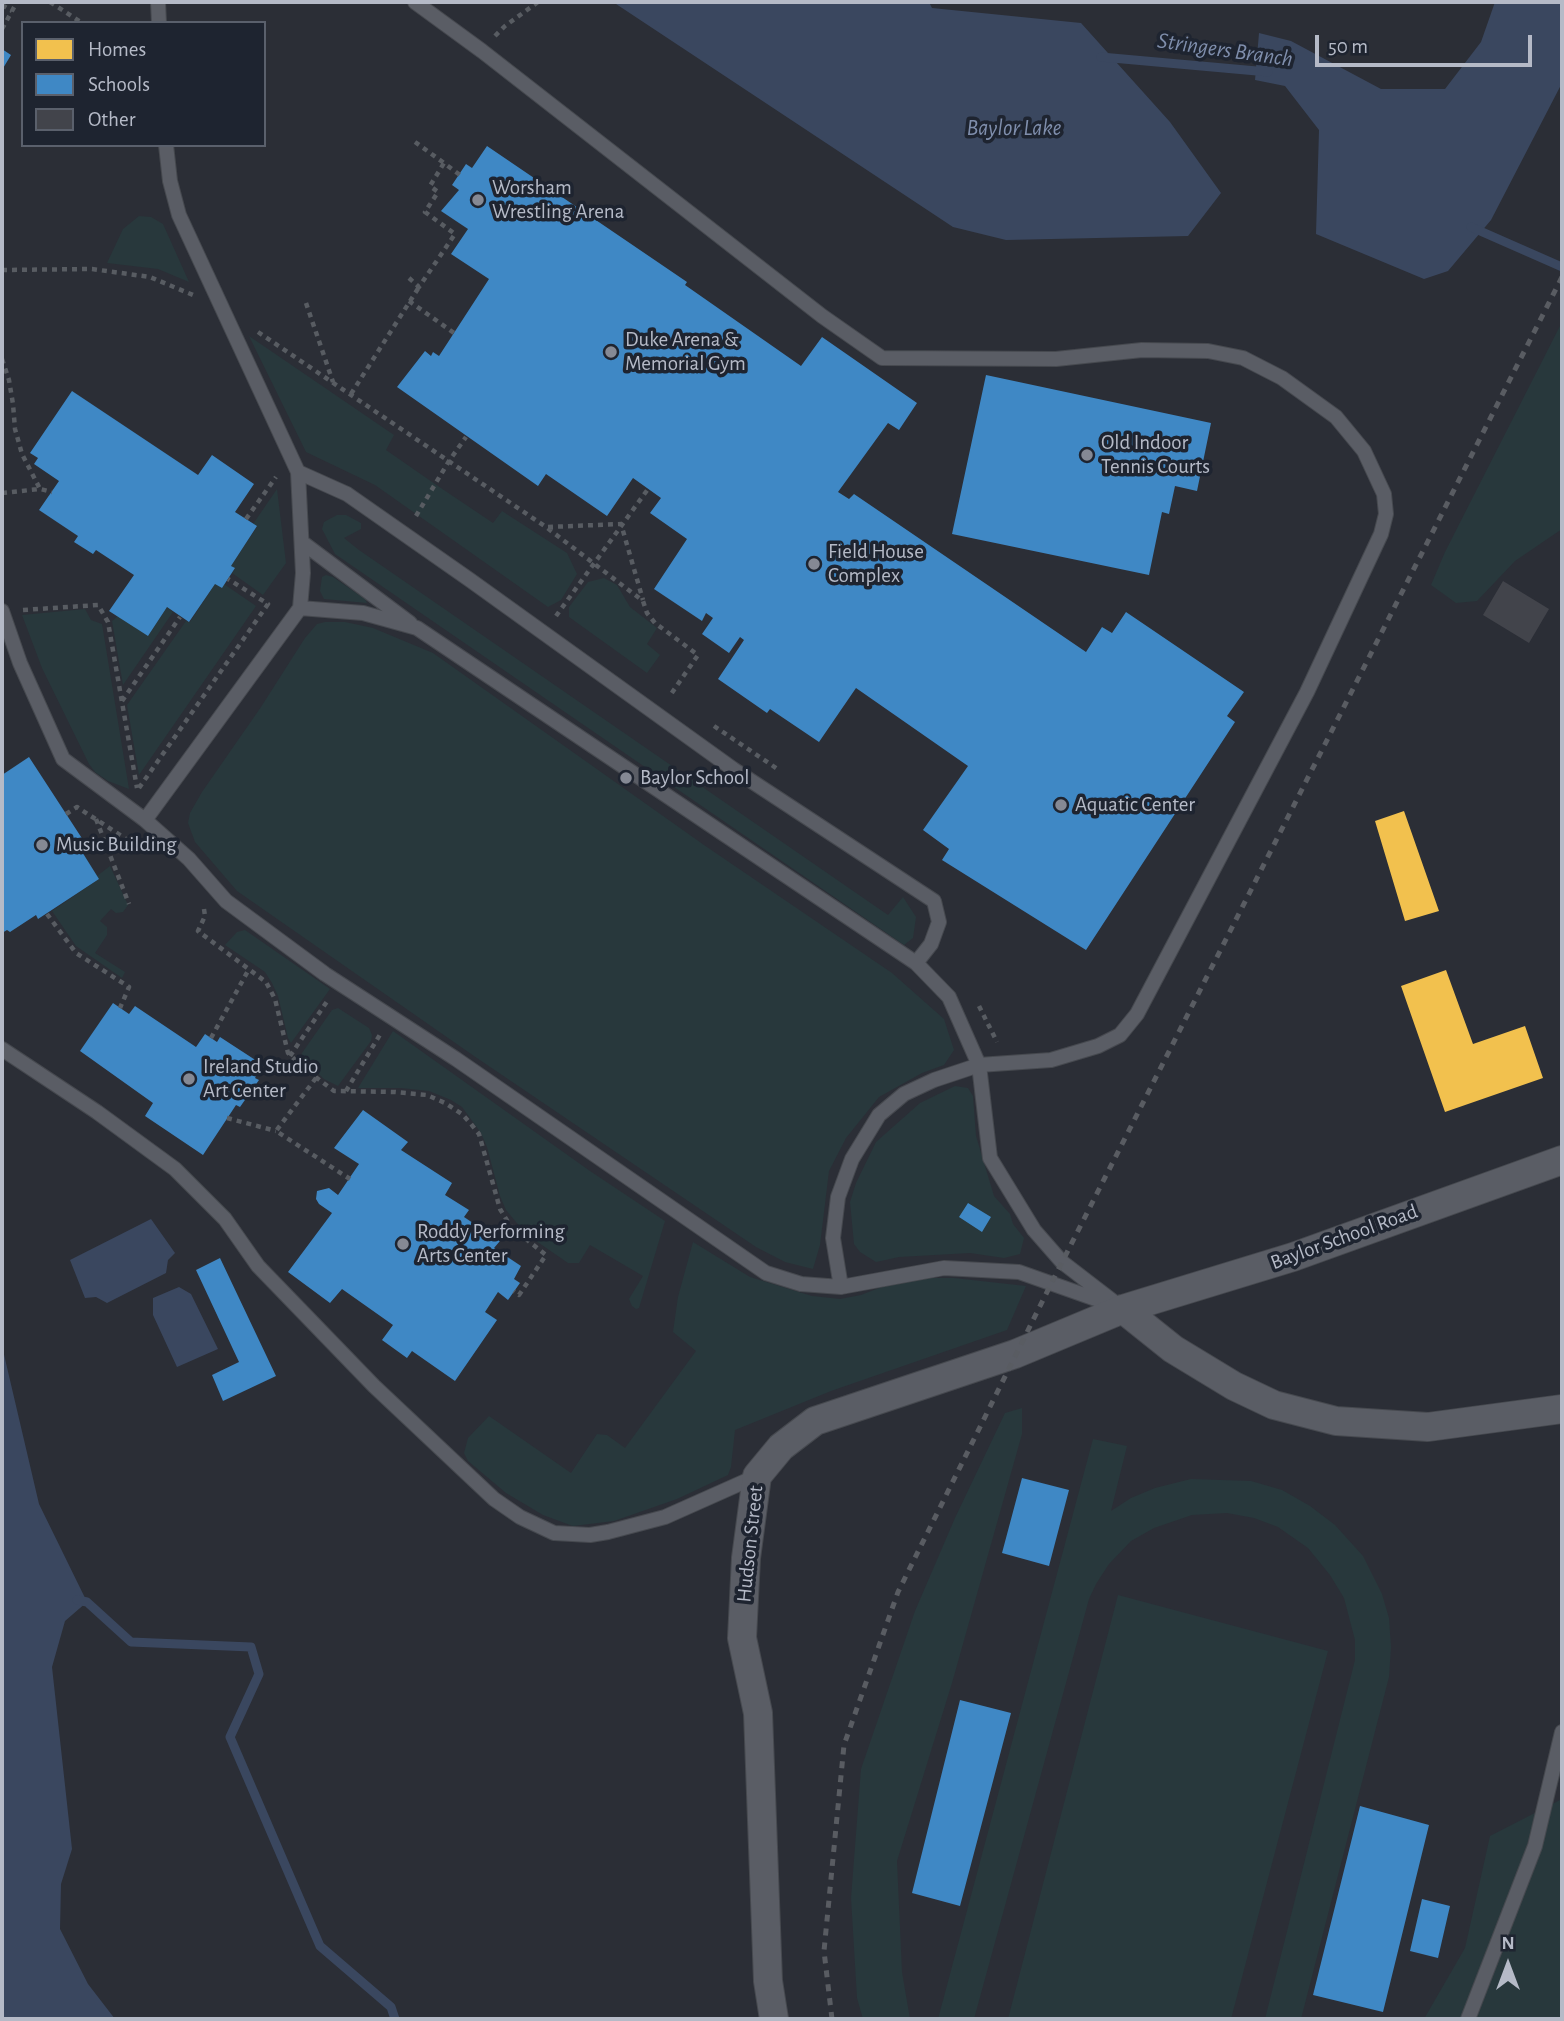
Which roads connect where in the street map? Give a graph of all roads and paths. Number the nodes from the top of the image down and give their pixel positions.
1 (17, 2) edge
2 (50, 2) edge
3 (158, 2) edge
4 (415, 2) edge
5 (538, 2) edge
6 (2, 5) edge
7 (12, 11) junction
8 (79, 21) edge
9 (159, 21) edge
10 (2, 29) edge
11 (482, 51) junction
12 (415, 142) dead end
13 (166, 147) edge
14 (444, 163) junction
15 (460, 174) dead end
16 (2, 270) edge
17 (409, 278) dead end
18 (419, 287) junction
19 (409, 301) junction
20 (306, 303) dead end
21 (219, 306) junction
22 (454, 333) dead end
23 (2, 359) edge
24 (333, 383) junction
25 (351, 394) junction
26 (298, 472) junction
27 (40, 489) junction
28 (648, 489) dead end
29 (52, 492) dead end
30 (2, 493) edge
31 (621, 524) junction
32 (546, 527) junction
33 (303, 543) junction
34 (593, 565) junction
35 (228, 579) dead end
36 (643, 601) junction
37 (300, 608) junction
38 (2, 611) edge
39 (180, 617) dead end
40 (417, 628) junction
41 (544, 633) junction
42 (121, 702) junction
43 (657, 715) junction
44 (66, 814) dead end
45 (95, 819) junction
46 (145, 820) junction
47 (149, 854) dead end
48 (129, 904) dead end
49 (202, 905) dead end
50 (47, 914) dead end
51 (916, 963) junction
52 (249, 969) junction
53 (330, 997) dead end
54 (120, 1008) dead end
55 (372, 1024) dead end
56 (211, 1038) dead end
57 (2, 1049) edge
58 (290, 1056) junction
59 (979, 1065) junction
60 (316, 1078) junction
61 (345, 1092) junction
62 (227, 1118) dead end
63 (276, 1131) junction
64 (1562, 1160) edge
65 (350, 1179) dead end
66 (841, 1287) junction
67 (514, 1291) dead end
68 (1124, 1309) junction
69 (1562, 1409) edge
70 (757, 1476) junction
71 (1562, 1732) edge
72 (774, 2019) edge
73 (1468, 2019) edge

1 - 7 path
2 - 8 path
3 - 9 lane
4 - 11 lane
5 - 11 path
6 - 7 path
7 - 10 path
11 - 59 lane
12 - 14 path
13 - 21 lane
14 - 15 path
14 - 18 path
16 - 21 path
17 - 18 path
18 - 19 path
19 - 22 path
19 - 25 path
20 - 24 path
21 - 24 path
21 - 26 lane
23 - 27 path
24 - 25 path
25 - 32 path
26 - 33 lane
26 - 41 lane
27 - 29 path
27 - 30 path
28 - 31 path
31 - 32 path
31 - 34 path
31 - 36 path
32 - 34 path
33 - 37 lane
33 - 40 lane
34 - 36 path
34 - 41 path
35 - 42 path
36 - 43 path
37 - 40 lane
37 - 46 lane
38 - 42 path
38 - 46 lane
39 - 42 path
40 - 51 lane
41 - 43 lane
43 - 51 lane
44 - 45 path
45 - 47 path
45 - 48 path
46 - 66 lane
49 - 52 path
50 - 54 path
51 - 59 lane
52 - 56 path
52 - 58 path
53 - 58 path
55 - 61 path
57 - 70 lane
58 - 60 path
59 - 66 lane
59 - 68 lane
60 - 61 path
60 - 63 path
61 - 67 path
62 - 63 path
63 - 65 path
64 - 68 street, Baylor School Road
66 - 68 lane
68 - 69 street
68 - 70 street, Hudson Street
70 - 72 street, Hudson Street
71 - 73 lane

